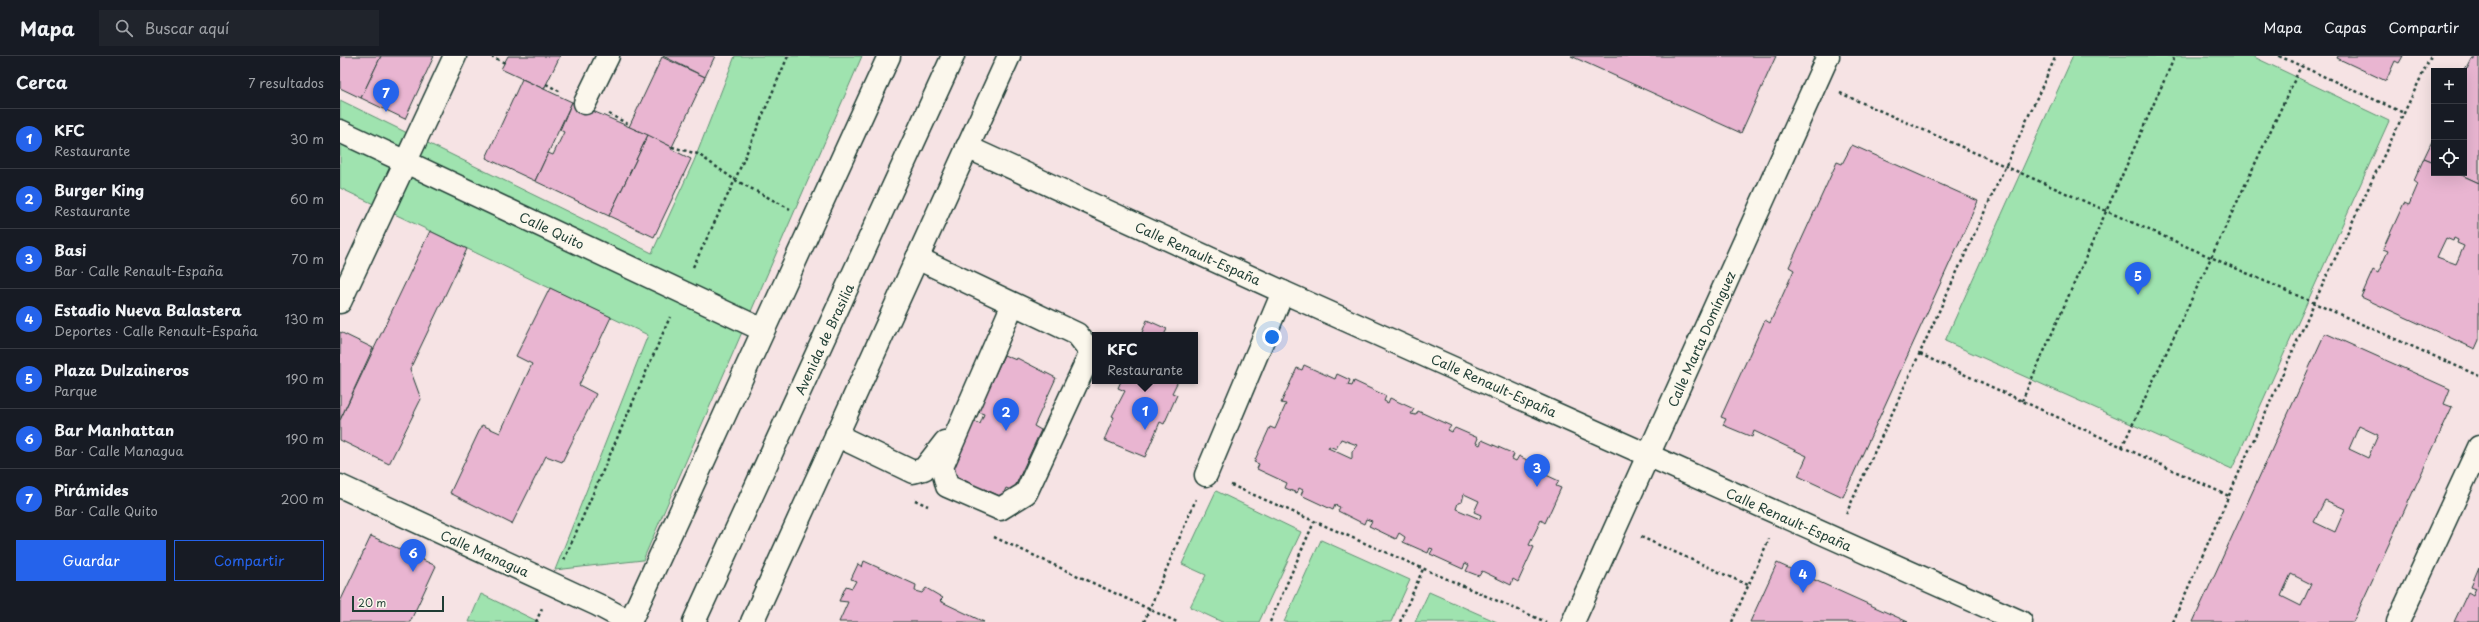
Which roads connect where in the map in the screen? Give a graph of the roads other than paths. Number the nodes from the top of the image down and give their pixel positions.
1 (455, 56) edge
2 (608, 56) edge
3 (889, 56) edge
4 (953, 56) edge
5 (1009, 56) edge
6 (1828, 56) edge
7 (584, 103) dead end
8 (340, 131) edge
9 (967, 148) junction
10 (405, 161) junction
11 (917, 258) junction
12 (1284, 292) junction
13 (340, 302) edge
14 (1013, 304) junction
15 (764, 330) junction
16 (961, 423) junction
17 (836, 435) junction
18 (2479, 447) edge
19 (1649, 455) junction
20 (1206, 475) road end
21 (340, 486) edge
22 (630, 622) edge
23 (694, 622) edge
24 (752, 622) edge
25 (1573, 622) edge
26 (2021, 622) edge
27 (2398, 622) edge

1 - 10 street
2 - 7 street
3 - 15 street
4 - 23 street, Avenida de Brasilia
5 - 9 street
6 - 19 street, Calle Marta Domínguez
8 - 10 street, Calle Quito
9 - 11 street
9 - 12 street, Calle Renault-España
10 - 13 street
10 - 15 street, Calle Quito
11 - 14 street
11 - 17 street
12 - 19 street, Calle Renault-España
12 - 20 street
14 - 16 street
14 - 16 street
15 - 22 street
16 - 17 street
17 - 24 street
18 - 27 street
19 - 25 street, Calle Marta Domínguez
19 - 26 street, Calle Renault-España
21 - 22 street, Calle Managua

